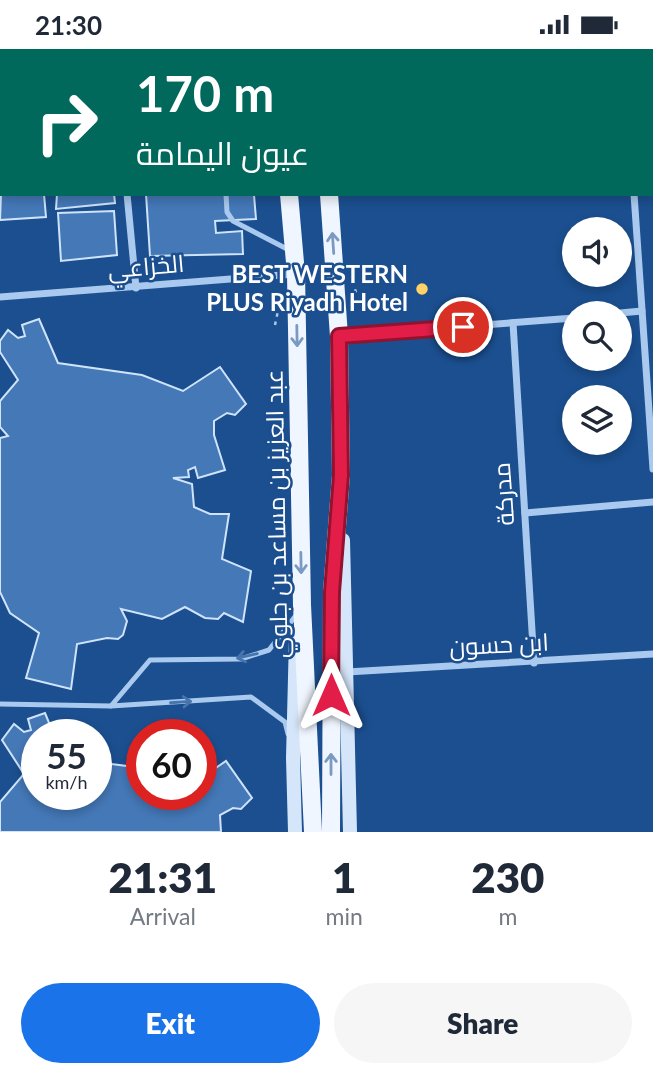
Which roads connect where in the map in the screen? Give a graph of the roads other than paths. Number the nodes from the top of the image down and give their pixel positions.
1 (127, 196) edge
2 (226, 196) edge
3 (289, 196) edge
4 (329, 196) edge
5 (634, 196) edge
6 (294, 253) junction
7 (296, 274) junction
8 (136, 288) junction
9 (0, 297) edge
10 (642, 311) junction
11 (632, 312) edge
12 (562, 319) edge
13 (513, 323) junction
14 (339, 336) junction
15 (653, 469) edge
16 (341, 475) junction
17 (653, 502) edge
18 (525, 513) junction
19 (299, 610) junction
20 (653, 654) edge
21 (534, 663) junction
22 (347, 672) junction
23 (0, 704) edge
24 (111, 706) junction
25 (293, 758) junction
26 (295, 832) edge
27 (313, 832) edge
28 (331, 832) edge
29 (350, 832) edge

1 - 8 street
2 - 6 lane
3 - 6 main road, عبد العزيز بن مساعد بن جلوي
14 -> 4 main road
5 - 10 street
6 - 7 main road, عبد العزيز بن مساعد بن جلوي
7 - 8 street, الخزاعي
7 -> 19 main road, عبد العزيز بن مساعد بن جلوي
8 - 9 street, الخزاعي
10 - 11 street
10 - 15 street
12 - 13 street
13 - 14 street
13 - 18 street, مدركة
14 - 16 main road
16 - 22 main road
28 -> 16 main road
17 - 18 street
18 - 21 street, مدركة
19 -> 24 lane
19 - 25 main road
19 - 27 main road, عبد العزيز بن مساعد بن جلوي
20 - 21 street, ابن حسون
21 - 22 street, ابن حسون
22 - 29 main road
23 - 24 lane
24 -> 25 lane
25 - 26 main road

